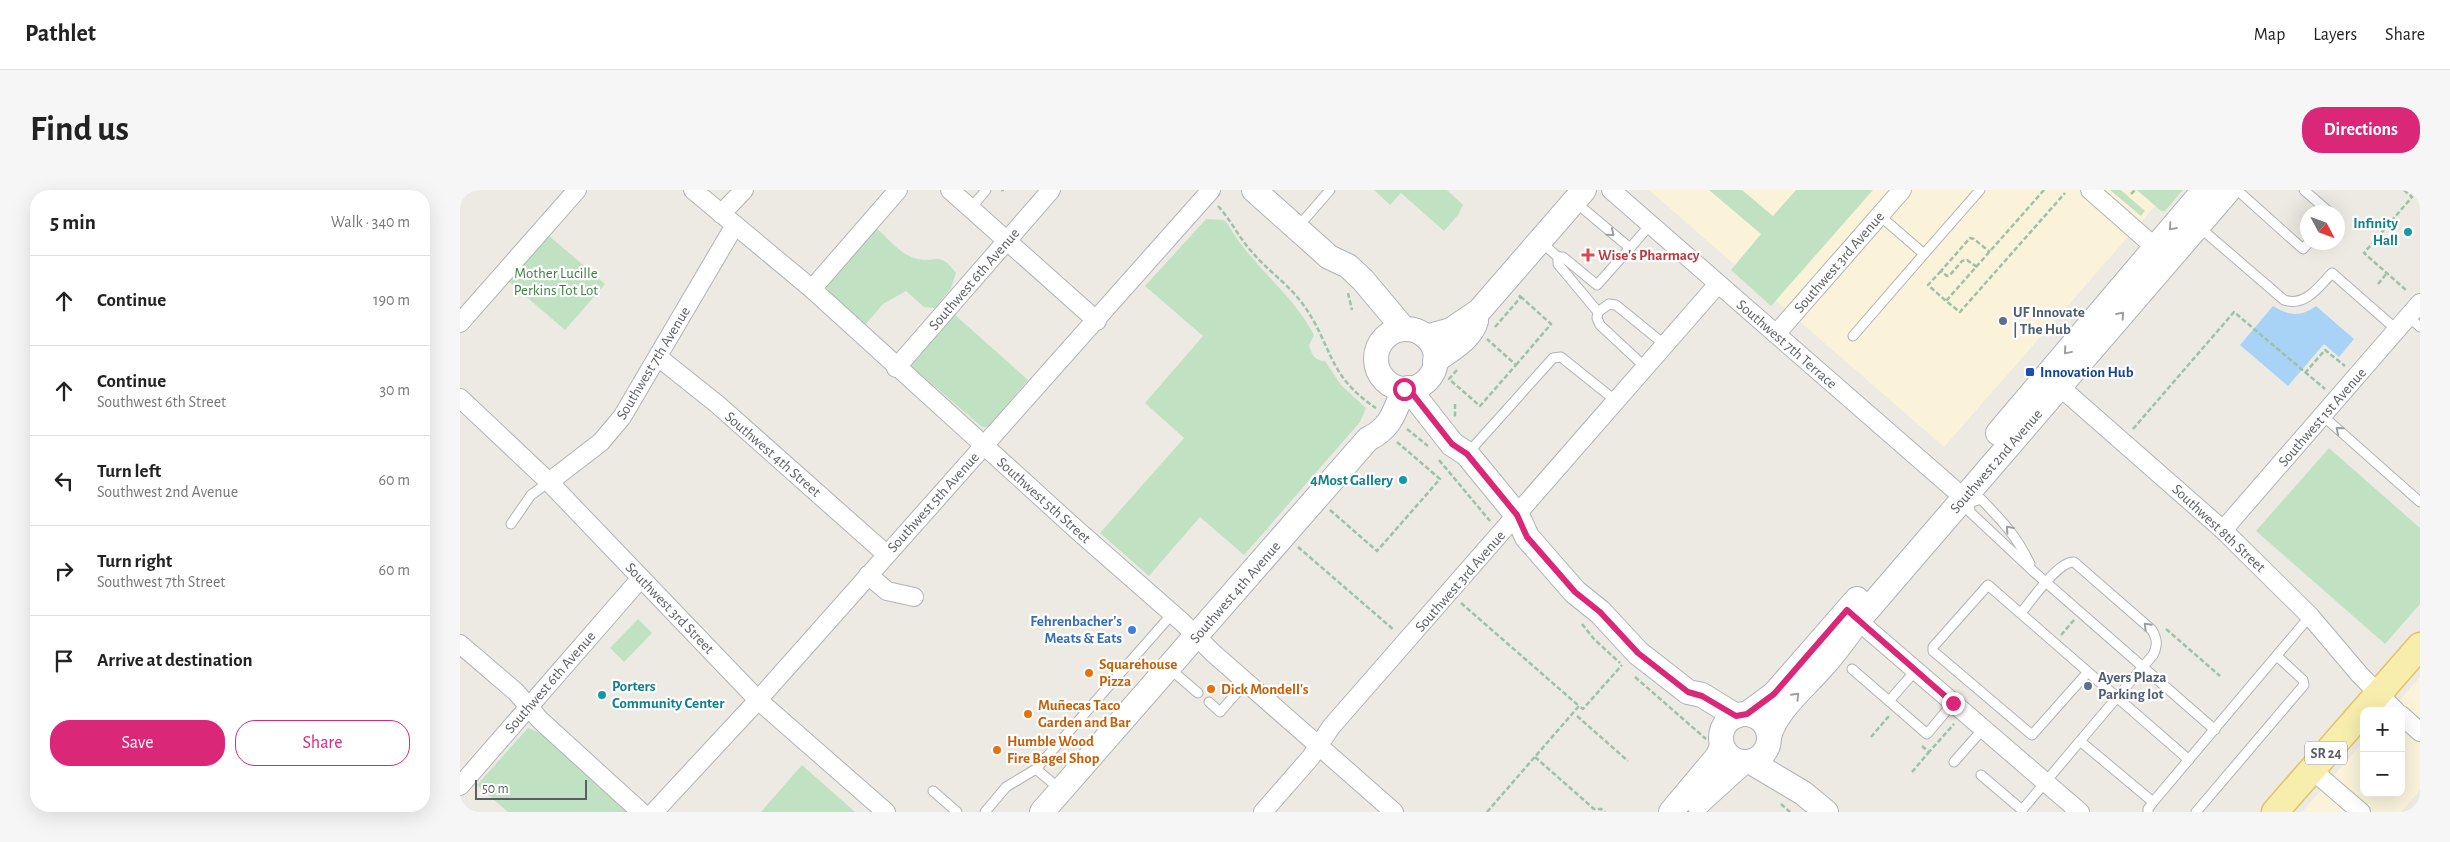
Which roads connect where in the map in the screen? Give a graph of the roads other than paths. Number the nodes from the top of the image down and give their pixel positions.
1 (577, 190) edge
2 (692, 190) edge
3 (744, 190) edge
4 (898, 190) edge
5 (950, 190) edge
6 (986, 190) edge
7 (1051, 190) edge
8 (1254, 190) edge
9 (1330, 190) edge
10 (1610, 190) edge
11 (1902, 190) edge
12 (1980, 190) edge
13 (2090, 190) edge
14 (2204, 190) edge
15 (2229, 190) edge
16 (2237, 190) edge
17 (2304, 190) edge
18 (1212, 195) edge
19 (1579, 196) edge
20 (2321, 205) edge
21 (971, 208) junction
22 (1879, 216) junction
23 (728, 220) junction
24 (1650, 224) junction
25 (2198, 226) junction
26 (1296, 228) junction
27 (1007, 241) junction
28 (1540, 241) junction
29 (2300, 246) edge
30 (1630, 248) junction
31 (2162, 253) junction
32 (1924, 254) junction
33 (1328, 257) junction
34 (1558, 257) junction
35 (1718, 284) junction
36 (812, 289) junction
37 (2420, 303) edge
38 (1479, 311) junction
39 (1598, 312) junction
40 (1097, 321) junction
41 (2414, 322) edge
42 (460, 323) edge
43 (1404, 329) junction
44 (2397, 330) junction
45 (1776, 334) junction
46 (1853, 336) dead end
47 (1426, 337) junction
48 (1381, 343) junction
49 (1665, 345) junction
50 (658, 357) junction
51 (1646, 367) junction
52 (896, 368) junction
53 (1433, 368) junction
54 (2053, 381) junction
55 (1399, 386) junction
56 (460, 398) edge
57 (1616, 401) junction
58 (2323, 416) junction
59 (984, 446) junction
60 (1467, 454) junction
61 (549, 482) junction
62 (1962, 496) junction
63 (2420, 502) edge
64 (1517, 515) junction
65 (511, 524) dead end
66 (2223, 530) junction
67 (886, 554) junction
68 (2033, 572) junction
69 (868, 575) junction
70 (641, 578) junction
71 (2046, 583) junction
72 (914, 597) dead end
73 (1172, 614) junction
74 (2021, 614) junction
75 (1852, 615) junction
76 (2310, 616) junction
77 (1196, 635) junction
78 (460, 644) edge
79 (2420, 646) edge
80 (2276, 656) junction
81 (2143, 667) junction
82 (1168, 668) junction
83 (1852, 669) dead end
84 (1916, 670) junction
85 (2088, 672) junction
86 (1246, 682) junction
87 (1688, 692) junction
88 (1198, 693) dead end
89 (2117, 698) junction
90 (758, 700) junction
91 (1888, 701) junction
92 (1209, 702) dead end
93 (1953, 703) junction
94 (2387, 703) edge
95 (529, 707) junction
96 (1742, 715) junction
97 (2405, 719) edge
98 (1983, 728) junction
99 (2215, 730) junction
100 (2420, 732) edge
101 (1768, 739) junction
102 (2080, 741) junction
103 (1721, 742) junction
104 (1319, 745) junction
105 (2189, 760) junction
106 (1746, 762) junction
107 (1954, 762) dead end
108 (1036, 769) junction
109 (2312, 770) junction
110 (1981, 775) dead end
111 (2045, 782) junction
112 (460, 786) edge
113 (1061, 790) junction
114 (933, 791) dead end
115 (1804, 793) junction
116 (2153, 802) junction
117 (1686, 809) edge
118 (2023, 811) edge
119 (641, 812) edge
120 (654, 812) edge
121 (886, 812) edge
122 (958, 812) edge
123 (984, 812) edge
124 (1042, 812) edge
125 (1263, 812) edge
126 (1394, 812) edge
127 (1826, 812) edge
128 (2080, 812) edge
129 (2148, 812) edge
130 (2196, 812) edge
131 (2275, 812) edge
132 (2361, 812) edge

1 - 42 street
2 - 23 street, Southwest 5th Street
3 - 23 street, Southwest 7th Avenue
4 - 36 street
5 - 21 street
6 - 21 lane
7 - 27 street, Southwest 6th Avenue
8 - 26 street
9 - 26 lane
10 - 24 street, Southwest 7th Terrace
11 - 22 street, Southwest 3rd Avenue
12 - 32 lane
13 - 31 street
14 -> 31 street, Southwest 2nd Avenue
15 - 25 street, Southwest 2nd Avenue
16 - 29 lane
17 - 20 lane
18 - 40 street, Southwest 5th Avenue
19 - 28 street
19 -> 30 lane
21 - 27 street
22 - 32 lane
22 - 45 street, Southwest 3rd Avenue
23 - 36 street, Southwest 5th Street
23 - 50 street, Southwest 7th Avenue
24 - 30 lane
24 - 35 street, Southwest 7th Terrace
25 - 31 street, Southwest 2nd Avenue
25 - 44 lane
26 - 33 street
27 - 40 street
27 - 52 street, Southwest 6th Avenue
28 - 34 lane
28 - 38 street
30 - 34 lane
31 - 54 street, Southwest 2nd Avenue
32 - 46 lane
33 - 43 street
33 - 48 street
34 - 39 lane
35 - 45 street, Southwest 7th Terrace
35 - 49 street, Southwest 3rd Avenue
36 - 52 street, Southwest 5th Street
37 - 41 street, Southwest 1st Avenue
38 - 47 street
38 - 53 street
39 - 49 lane
39 - 51 lane
40 - 59 street, Southwest 5th Avenue
41 - 44 street, Southwest 1st Avenue
43 - 47 street
43 - 48 street
44 - 58 street, Southwest 1st Avenue
45 - 62 street, Southwest 7th Terrace
47 - 53 street
48 - 55 street
49 - 51 street, Southwest 3rd Avenue
50 - 61 street, Southwest 7th Avenue
50 - 67 street, Southwest 4th Street
51 - 57 street, Southwest 3rd Avenue
52 - 59 street, Southwest 5th Street
53 - 55 street
53 - 60 street
54 - 62 street, Southwest 2nd Avenue
54 - 66 street, Southwest 8th Street
55 - 60 street
55 - 77 street, Southwest 4th Avenue
56 - 61 street, Southwest 3rd Street
57 - 60 lane
57 - 64 street, Southwest 3rd Avenue
63 -> 58 lane
58 - 66 street, Southwest 1st Avenue
59 - 67 street, Southwest 5th Avenue
59 - 73 street, Southwest 5th Street
60 - 64 street
61 - 65 lane
61 - 70 street, Southwest 3rd Street
62 - 68 lane
68 -> 62 lane
62 - 75 street, Southwest 2nd Avenue
64 - 87 street
64 - 104 street, Southwest 3rd Avenue
66 - 76 street, Southwest 8th Street
67 - 69 street, Southwest 5th Avenue
68 - 71 lane
69 - 72 street
69 - 90 street, Southwest 5th Avenue
70 - 90 street, Southwest 3rd Street
70 - 95 street, Southwest 6th Avenue
71 - 74 lane
71 - 81 lane
81 -> 71 lane
73 - 77 street, Southwest 5th Street
73 - 108 lane
74 - 85 lane
74 - 85 lane
75 - 84 street
75 - 96 street, Southwest 2nd Avenue
101 -> 75 street, Southwest 2nd Avenue
76 - 80 lane
76 - 94 street, Southwest 8th Street
77 - 82 street, Southwest 4th Avenue
77 - 86 street, Southwest 5th Street
78 - 95 street
79 - 94 main road, SR 24
80 - 99 lane
80 - 130 lane
81 - 89 lane
81 - 99 lane
82 - 88 lane
82 - 113 street, Southwest 4th Avenue
83 - 91 lane
84 - 91 lane
84 - 93 street
85 - 89 lane
86 - 92 lane
86 - 104 street, Southwest 5th Street
87 - 96 street
87 - 103 street
89 - 102 lane
89 - 105 lane
90 - 120 street, Southwest 5th Avenue
90 - 121 street, Southwest 3rd Street
91 - 93 lane
93 - 98 street
94 - 109 main road, SR 24
95 - 112 street, Southwest 6th Avenue
95 - 119 street
96 - 101 street
96 - 103 street
97 - 100 street
98 - 107 lane
98 - 111 street
99 - 105 lane
101 - 106 street
101 - 115 street
102 - 111 lane
102 - 116 lane
103 - 106 street
103 - 117 street
104 - 125 street, Southwest 3rd Avenue
104 - 126 street, Southwest 5th Street
105 - 116 lane
106 - 115 street
106 - 117 street
108 - 113 lane
108 - 123 lane
109 - 131 main road, SR 24
109 - 132 street
110 - 118 lane
111 - 118 lane
111 - 128 street
113 - 124 street, Southwest 4th Avenue
114 - 122 lane
115 - 127 street
116 - 129 lane

